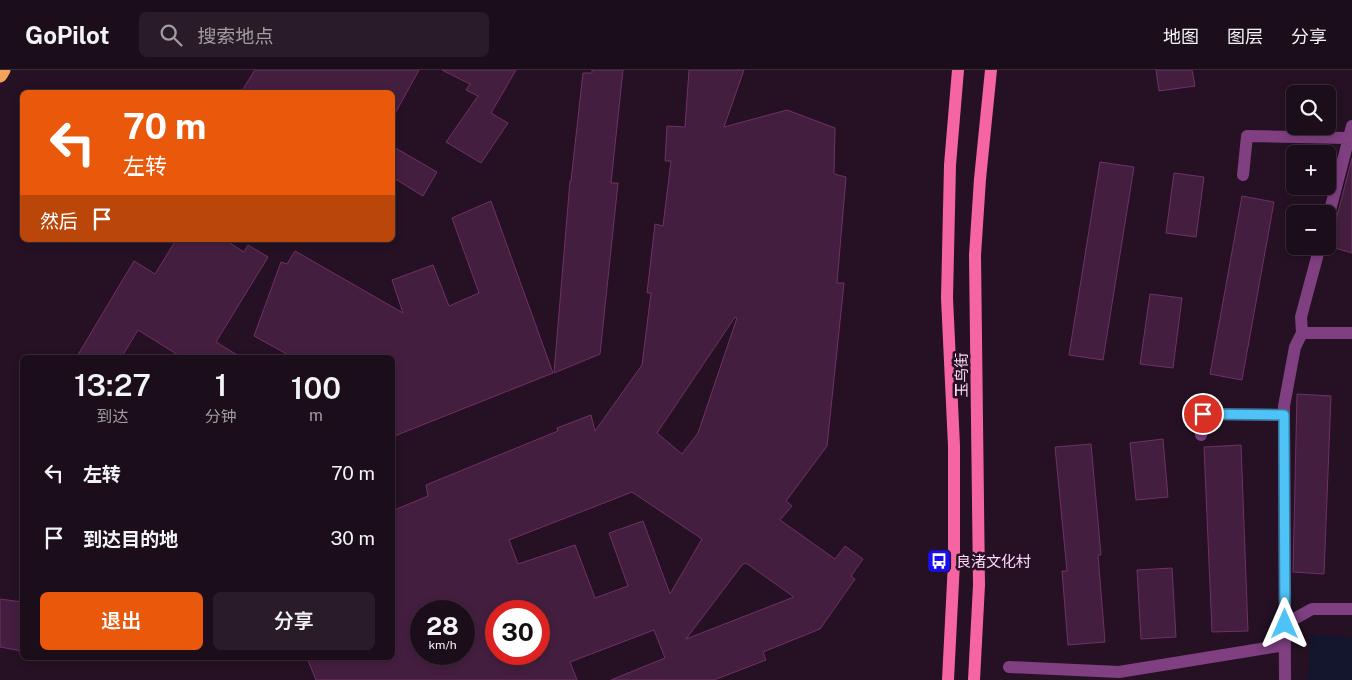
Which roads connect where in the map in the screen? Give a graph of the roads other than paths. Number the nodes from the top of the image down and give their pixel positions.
1 (3, 70) edge
2 (958, 70) edge
3 (991, 70) edge
4 (0, 75) edge
5 (1350, 132) edge
6 (1243, 175) dead end
7 (1331, 205) edge
8 (1318, 255) edge
9 (1302, 333) junction
10 (1352, 333) edge
11 (1284, 415) junction
12 (1201, 435) dead end
13 (1352, 609) edge
14 (1285, 624) junction
15 (1285, 646) junction
16 (1009, 667) dead end
17 (948, 680) edge
18 (974, 680) edge
19 (1285, 680) edge

1 - 4 highway
2 - 17 main road, 玉鸟街
3 - 18 main road, 玉鸟街
5 - 6 street
5 - 7 street
8 - 9 street
9 - 10 street
9 - 11 street
11 - 12 street
11 - 14 street
13 - 14 street
14 - 15 street
15 - 16 street
15 - 19 street

